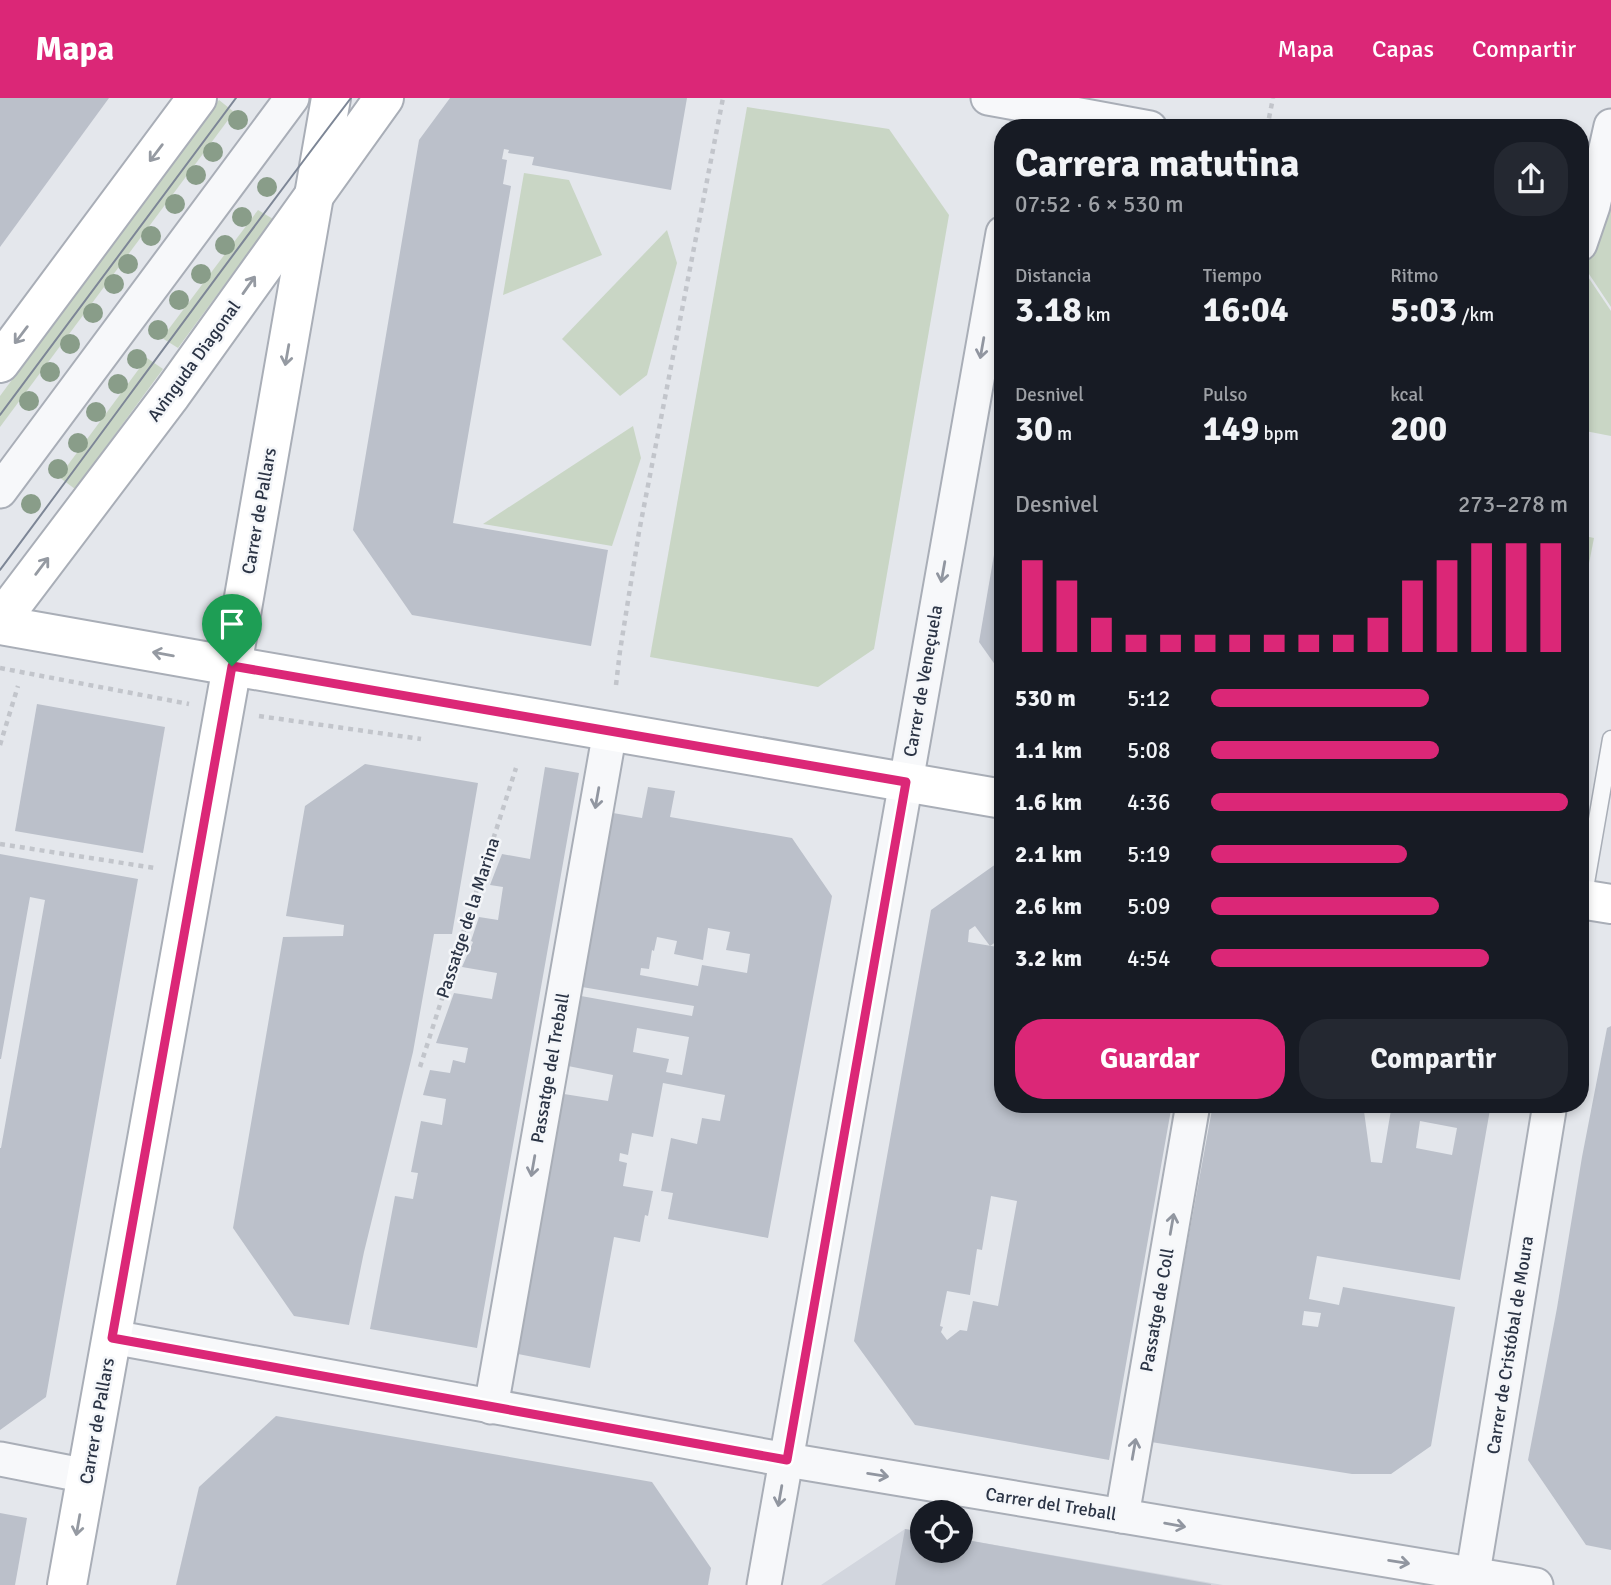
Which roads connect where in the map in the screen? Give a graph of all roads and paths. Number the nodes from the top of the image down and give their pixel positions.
1 (197, 98) edge
2 (292, 98) edge
3 (331, 98) edge
4 (384, 98) edge
5 (723, 98) edge
6 (988, 98) edge
7 (1273, 98) edge
8 (1024, 110) edge
9 (1087, 119) edge
10 (1269, 119) edge
11 (1611, 126) edge
12 (316, 191) junction
13 (1589, 196) edge
14 (994, 284) edge
15 (0, 363) edge
16 (0, 491) edge
17 (0, 623) edge
18 (232, 666) junction
19 (0, 668) edge
20 (617, 685) dead end
21 (18, 686) dead end
22 (194, 705) dead end
23 (610, 730) junction
24 (1611, 739) edge
25 (0, 745) edge
26 (516, 768) dead end
27 (906, 782) junction
28 (994, 797) edge
29 (0, 845) edge
30 (155, 868) dead end
31 (1589, 905) edge
32 (419, 1067) dead end
33 (1191, 1113) edge
34 (1549, 1113) edge
35 (112, 1338) junction
36 (491, 1407) junction
37 (0, 1459) edge
38 (787, 1460) junction
39 (87, 1476) junction
40 (1122, 1516) junction
41 (1472, 1580) edge
42 (67, 1585) edge
43 (764, 1585) edge
44 (1536, 1585) edge

1 -> 15 street
2 - 16 street
3 - 12 street, Carrer de Pallars
4 - 12 street, Avinguda Diagonal
5 - 20 path
6 - 8 street
7 - 10 path
8 - 9 street
11 - 13 street
17 -> 12 street, Avinguda Diagonal
12 -> 18 street, Carrer de Pallars
14 -> 27 street, Carrer de Veneçuela
18 -> 17 street
18 - 23 street
18 - 35 street, Carrer de Pallars
19 - 22 path
21 - 25 path
23 - 27 street
23 -> 36 street, Passatge del Treball
24 - 31 lane
26 - 32 path, Passatge de la Marina
27 - 28 street
27 - 38 street, Carrer de Veneçuela
29 - 30 path
40 -> 33 street, Passatge de Coll
34 - 41 street, Carrer de Cristóbal de Moura
35 - 36 street, Carrer del Treball
35 - 39 street, Carrer de Pallars
36 - 38 street, Carrer del Treball
37 - 39 street
38 -> 40 street, Carrer del Treball
38 -> 43 street, Carrer de Veneçuela
39 -> 42 street, Carrer de Pallars
40 -> 41 street, Carrer del Treball
41 - 44 street, Carrer del Treball

